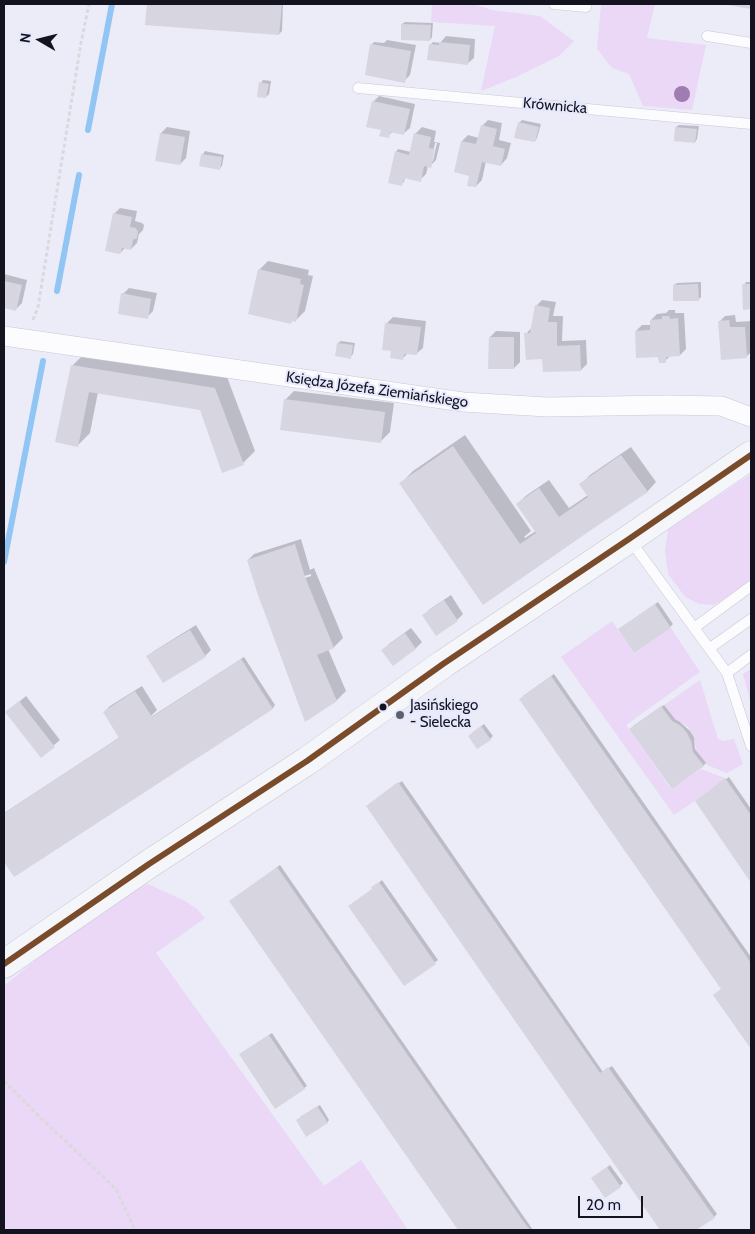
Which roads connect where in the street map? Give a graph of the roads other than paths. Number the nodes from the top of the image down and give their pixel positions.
1 (554, 4) edge
2 (586, 7) dead end
3 (707, 36) dead end
4 (751, 43) edge
5 (358, 88) dead end
6 (751, 124) edge
7 (4, 336) edge
8 (751, 417) edge
9 (751, 455) edge
10 (630, 539) junction
11 (751, 586) edge
12 (751, 618) edge
13 (694, 628) junction
14 (710, 648) junction
15 (751, 655) edge
16 (727, 673) junction
17 (751, 746) edge
18 (4, 964) edge

1 - 2 lane
3 - 4 lane
5 - 6 lane, Krównicka
7 - 8 street, Księdza Józefa Ziemiańskiego
9 - 10 street
10 - 13 lane
10 - 18 street
11 - 13 lane
12 - 14 lane
13 - 14 lane
14 - 16 lane
15 - 16 lane
16 - 17 lane

